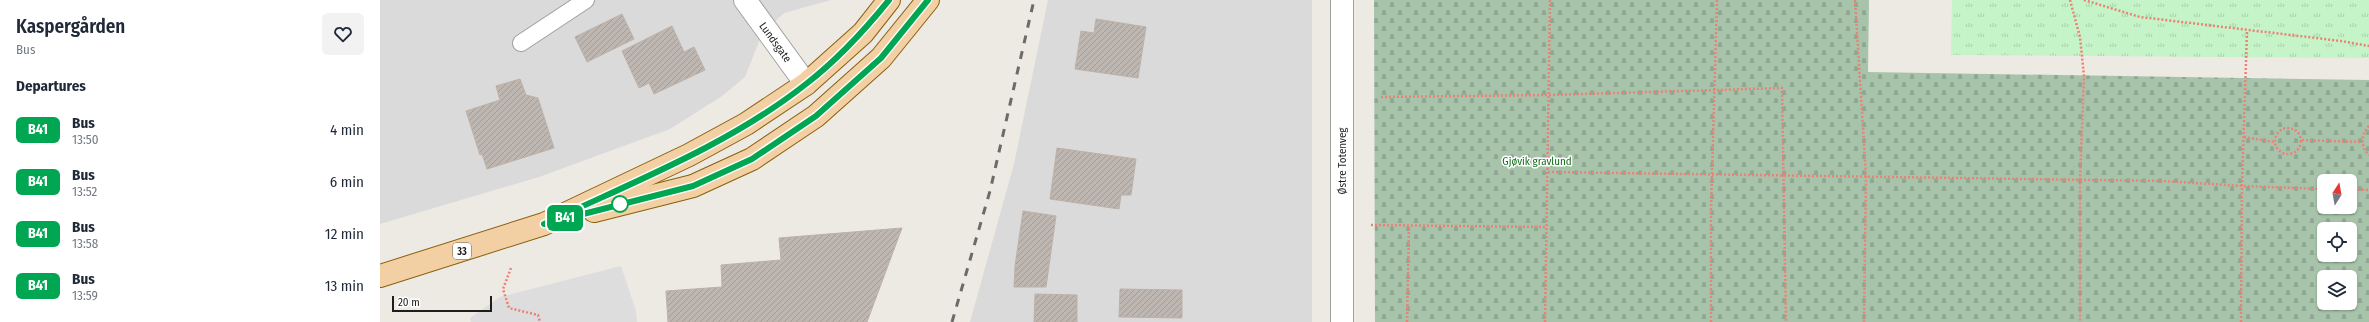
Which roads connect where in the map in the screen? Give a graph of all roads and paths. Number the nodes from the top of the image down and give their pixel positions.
1 (586, 0) edge
2 (889, 0) edge
3 (928, 0) edge
4 (1342, 0) edge
5 (1550, 0) edge
6 (1717, 0) edge
7 (1854, 0) edge
8 (2070, 0) edge
9 (2084, 0) edge
10 (746, 1) edge
11 (2247, 31) junction
12 (521, 42) dead end
13 (2369, 46) edge
14 (806, 84) junction
15 (1715, 90) junction
16 (1549, 95) junction
17 (1381, 97) dead end
18 (2369, 126) edge
19 (2244, 138) junction
20 (2302, 140) junction
21 (2274, 142) junction
22 (2362, 142) junction
23 (2369, 155) edge
24 (1548, 172) junction
25 (1712, 174) junction
26 (1866, 176) junction
27 (1784, 177) junction
28 (2080, 180) junction
29 (2242, 186) junction
30 (2317, 188) edge
31 (2357, 189) edge
32 (2369, 190) edge
33 (544, 224) junction
34 (1364, 226) dead end
35 (1409, 226) junction
36 (1547, 227) junction
37 (511, 268) dead end
38 (380, 276) edge
39 (540, 322) edge
40 (1342, 322) edge
41 (1407, 322) edge
42 (1546, 322) edge
43 (1711, 322) edge
44 (1786, 322) edge
45 (1864, 322) edge
46 (2080, 322) edge
47 (2241, 322) edge

1 - 12 lane
2 - 14 main road, 33
3 - 33 main road, 33
4 - 40 street, Østre Totenveg
5 - 16 path
6 - 15 path
7 - 26 path
8 - 28 path
9 - 11 path
10 - 14 street, Lundsgate
11 - 13 path
11 - 19 path
14 - 33 main road, 33
15 - 16 path
15 - 25 path
15 - 27 path
16 - 17 path
16 - 24 path
18 - 22 path
19 - 21 path
19 - 29 path
20 - 21 path
20 - 21 path
20 - 22 path
22 - 23 path
24 - 25 path
24 - 36 path
25 - 27 path
25 - 43 path
26 - 27 path
26 - 28 path
26 - 45 path
27 - 44 path
28 - 29 path
28 - 46 path
29 - 30 path
29 - 47 path
31 - 32 path
33 - 38 main road, 33
34 - 35 path
35 - 36 path
35 - 41 path
36 - 42 path
37 - 39 path

